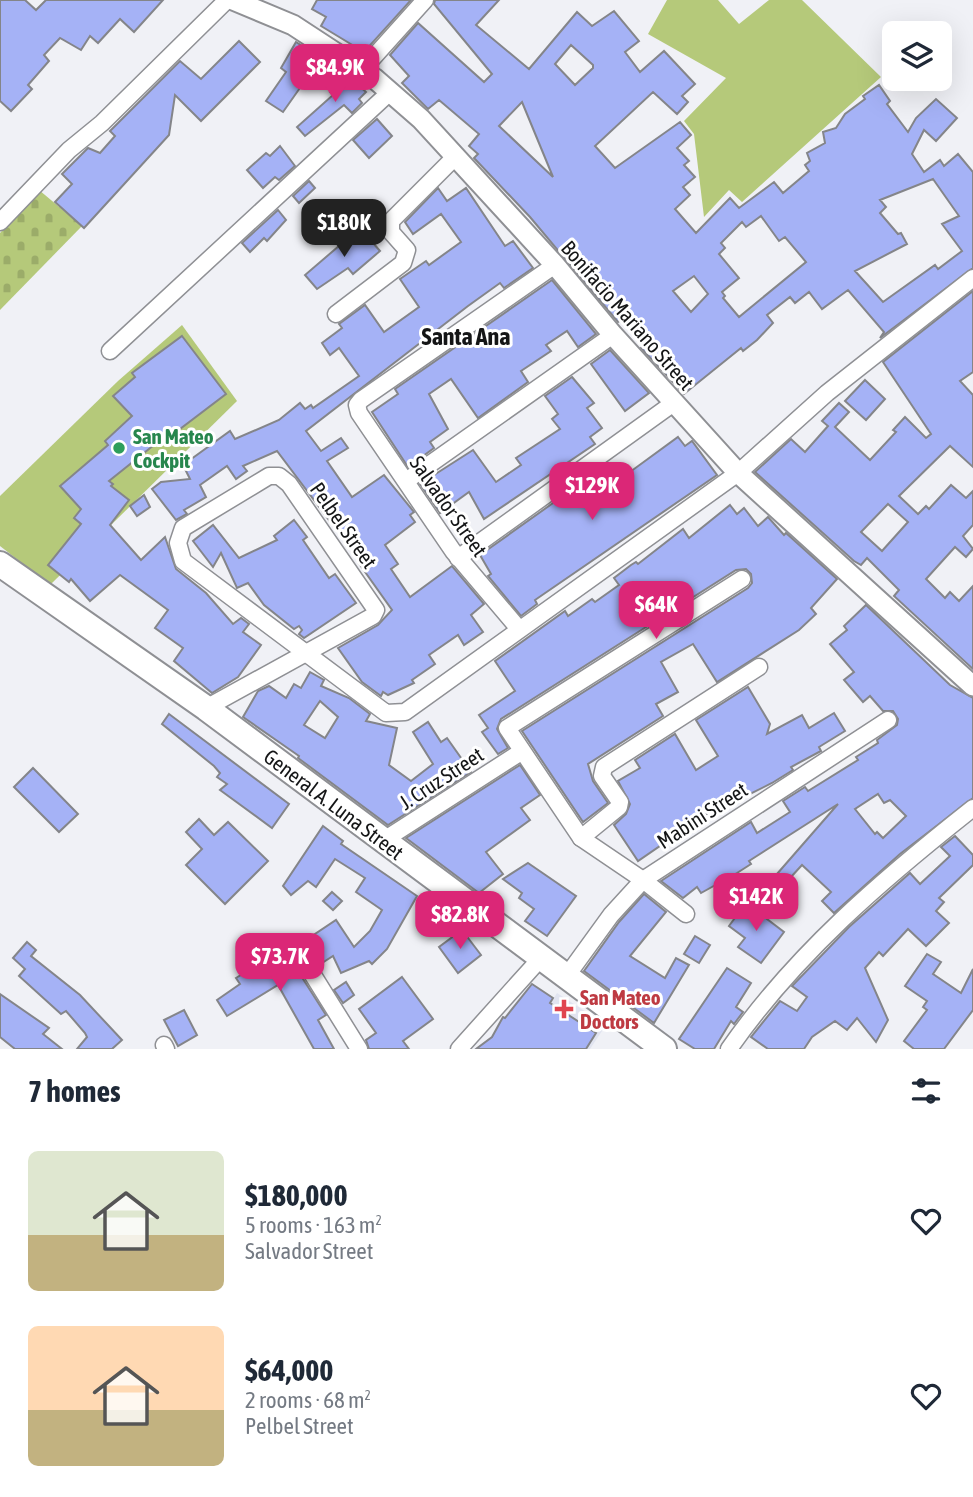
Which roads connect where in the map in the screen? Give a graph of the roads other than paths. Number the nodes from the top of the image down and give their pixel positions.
1 (227, 0) edge
2 (233, 0) edge
3 (425, 0) edge
4 (362, 70) junction
5 (390, 92) junction
6 (455, 157) junction
7 (0, 222) edge
8 (555, 265) junction
9 (973, 278) edge
10 (336, 314) dead end
11 (613, 335) junction
12 (110, 352) dead end
13 (675, 402) junction
14 (738, 473) junction
15 (406, 481) junction
16 (458, 558) junction
17 (0, 564) edge
18 (742, 579) dead end
19 (519, 629) junction
20 (308, 653) junction
21 (759, 667) dead end
22 (973, 686) edge
23 (206, 708) junction
24 (888, 720) dead end
25 (521, 752) junction
26 (973, 808) edge
27 (582, 838) junction
28 (384, 840) junction
29 (643, 880) junction
30 (687, 914) dead end
31 (298, 951) dead end
32 (540, 959) junction
33 (566, 977) junction
34 (464, 1047) edge
35 (359, 1049) edge
36 (664, 1049) edge
37 (729, 1049) edge

1 - 7 street
2 - 4 street, Bonifacio Mariano Street
3 - 4 street
4 - 5 street, Bonifacio Mariano Street
5 - 6 street, Bonifacio Mariano Street
5 - 12 street
6 - 8 street, Bonifacio Mariano Street
6 - 10 street
8 - 11 street, Bonifacio Mariano Street
8 - 15 street, Salvador Street
9 - 14 street, Pelbel Street
11 - 13 street, Bonifacio Mariano Street
11 - 15 street
13 - 14 street, Bonifacio Mariano Street
13 - 16 street
14 - 19 street, Pelbel Street
14 - 22 street, Bonifacio Mariano Street
15 - 16 street, Salvador Street
16 - 19 street, Salvador Street
17 - 23 main road, General A. Luna Street
18 - 25 street
19 - 20 street, Pelbel Street
20 - 20 street, Pelbel Street
20 - 23 street, Pelbel Street
21 - 27 street
23 - 28 main road, General A. Luna Street
24 - 29 street, Mabini Street
25 - 27 street
25 - 28 street, J. Cruz Street
26 - 37 street
27 - 29 street
28 - 32 main road, General A. Luna Street
29 - 30 street
29 - 33 street, Mabini Street
31 - 35 street
32 - 33 main road, General A. Luna Street
32 - 34 street
33 - 36 main road, General A. Luna Street

